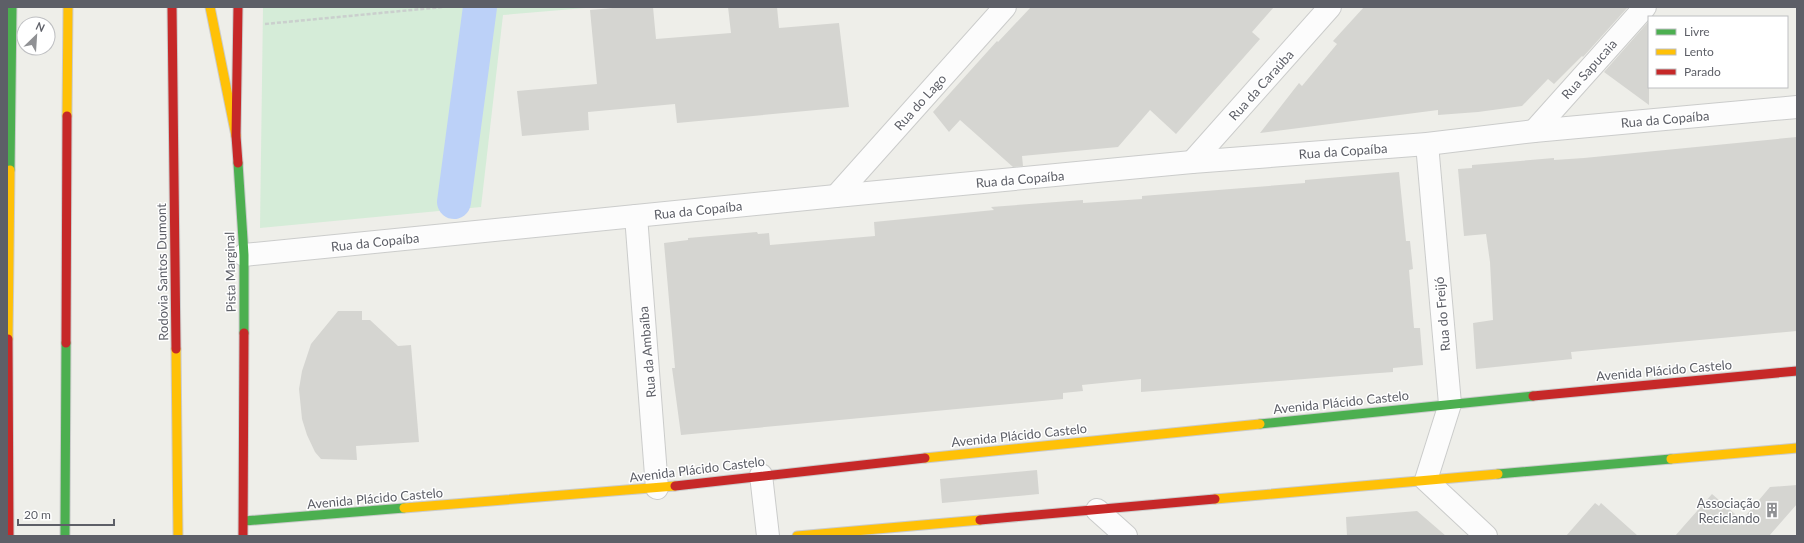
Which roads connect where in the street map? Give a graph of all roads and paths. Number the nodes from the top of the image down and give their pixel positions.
1 (12, 7) edge
2 (68, 7) edge
3 (172, 7) edge
4 (210, 7) edge
5 (238, 7) edge
6 (443, 7) edge
7 (1005, 7) edge
8 (1330, 7) edge
9 (1644, 7) edge
10 (238, 26) junction
11 (1797, 107) edge
12 (1534, 131) junction
13 (236, 136) junction
14 (1428, 144) junction
15 (1192, 162) junction
16 (836, 196) junction
17 (636, 216) junction
18 (244, 255) junction
19 (8, 358) edge
20 (1797, 371) edge
21 (1450, 404) junction
22 (1797, 448) edge
23 (761, 475) junction
24 (1426, 480) junction
25 (657, 488) junction
26 (1097, 510) junction
27 (244, 521) junction
28 (9, 536) edge
29 (65, 536) edge
30 (178, 536) edge
31 (243, 536) edge
32 (768, 536) edge
33 (797, 536) edge
34 (1126, 536) edge
35 (1486, 536) edge

1 - 19 main road
2 - 29 main road
3 - 30 main road, Rodovia Santos Dumont
4 - 13 main road
5 - 10 main road, Pista Marginal
6 - 10 path
7 - 16 street, Rua do Lago
8 - 15 street, Rua da Caraúba
9 - 12 street, Rua Sapucaia
10 - 13 main road, Pista Marginal
11 - 12 street, Rua da Copaíba
12 - 14 street, Rua da Copaíba
13 - 18 main road, Pista Marginal
14 - 15 street, Rua da Copaíba
14 - 21 street, Rua do Freijó
15 - 16 street, Rua da Copaíba
16 - 17 street, Rua da Copaíba
17 - 18 street, Rua da Copaíba
17 - 25 street, Rua da Ambaíba
18 - 27 main road, Pista Marginal
19 - 28 main road
20 - 21 main road, Avenida Plácido Castelo
21 - 23 main road, Avenida Plácido Castelo
21 - 24 street, Rua do Freijó
22 - 24 main road
23 - 25 main road, Avenida Plácido Castelo
23 - 32 street
24 - 26 main road
24 - 35 street
25 - 27 main road, Avenida Plácido Castelo
26 - 33 main road
26 - 34 street
27 - 31 main road, Pista Marginal

